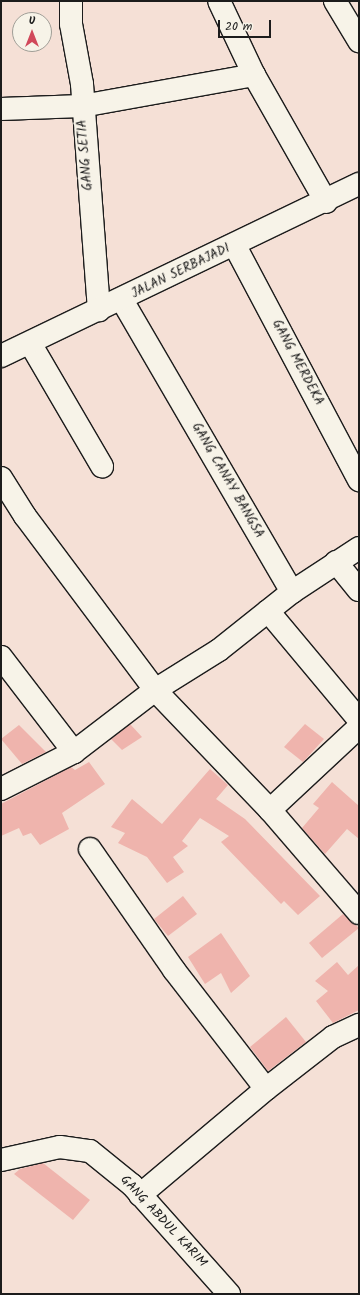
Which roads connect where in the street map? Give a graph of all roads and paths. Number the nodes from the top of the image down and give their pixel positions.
1 (71, 1) edge
2 (218, 1) edge
3 (335, 1) edge
4 (359, 41) edge
5 (254, 75) junction
6 (82, 106) junction
7 (1, 109) edge
8 (357, 190) edge
9 (326, 202) junction
10 (235, 246) junction
11 (122, 300) junction
12 (99, 310) junction
13 (30, 343) junction
14 (1, 356) edge
15 (102, 466) dead end
16 (1, 478) edge
17 (359, 480) edge
18 (359, 548) edge
19 (336, 562) junction
20 (359, 590) edge
21 (292, 592) junction
22 (268, 611) junction
23 (1, 657) edge
24 (155, 690) junction
25 (359, 720) edge
26 (359, 727) edge
27 (74, 752) junction
28 (1, 789) edge
29 (270, 810) junction
30 (90, 849) dead end
31 (355, 899) edge
32 (359, 1025) edge
33 (266, 1089) junction
34 (1, 1160) edge
35 (140, 1195) junction
36 (229, 1294) edge

1 - 6 street, GANG SETIA
2 - 5 street
3 - 4 street
5 - 6 street
5 - 9 street
6 - 7 street
6 - 12 street, GANG SETIA
8 - 9 street, JALAN SERBAJADI
9 - 10 street, JALAN SERBAJADI
10 - 11 street, JALAN SERBAJADI
10 - 17 street, GANG MERDEKA
11 - 12 street, JALAN SERBAJADI
11 - 21 street, GANG CANAY BANGSA
12 - 13 street, JALAN SERBAJADI
13 - 14 street, JALAN SERBAJADI
13 - 15 street
16 - 24 street
18 - 19 street
19 - 20 street
19 - 21 street
21 - 22 street
22 - 24 street
22 - 25 street
23 - 27 street
24 - 27 street
24 - 29 street
26 - 29 street
27 - 28 street
29 - 31 street
30 - 33 street
32 - 33 street
33 - 35 street
34 - 35 street, GANG ABDUL KARIM
35 - 36 street, GANG ABDUL KARIM

